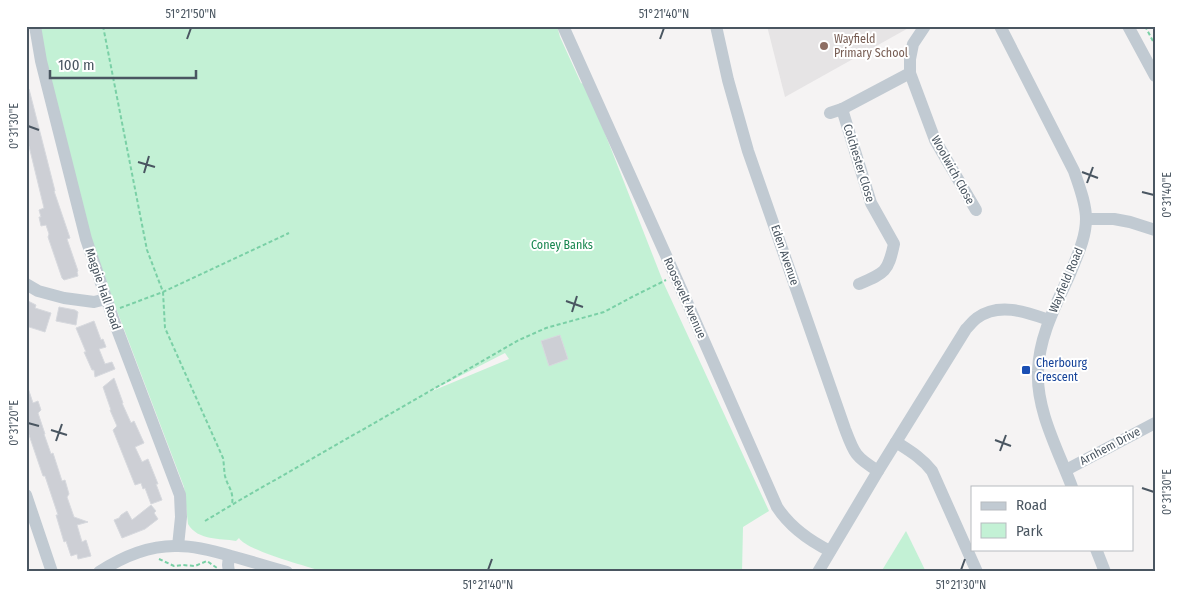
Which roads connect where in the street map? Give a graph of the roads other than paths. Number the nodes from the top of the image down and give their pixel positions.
1 (35, 26) edge
2 (563, 26) edge
3 (716, 26) edge
4 (925, 26) edge
5 (1000, 26) edge
6 (1128, 26) edge
7 (910, 73) junction
8 (1155, 76) edge
9 (976, 210) dead end
10 (1086, 219) junction
11 (1155, 230) edge
12 (26, 284) edge
13 (859, 284) dead end
14 (108, 305) junction
15 (1049, 320) junction
16 (1155, 423) edge
17 (896, 442) junction
18 (1066, 470) junction
19 (878, 471) junction
20 (1072, 486) edge
21 (26, 495) edge
22 (178, 546) junction
23 (1096, 550) edge
24 (830, 551) junction
25 (229, 556) junction
26 (224, 571) edge
27 (52, 572) edge
28 (99, 572) edge
29 (287, 572) edge
30 (818, 572) edge
31 (977, 572) edge
32 (1105, 572) edge

1 - 14 street, Magpie Hall Road
2 - 24 street, Roosevelt Avenue
3 - 19 street, Eden Avenue
4 - 7 street
5 - 10 street, Wayfield Road
6 - 8 street
7 - 9 street, Woolwich Close
7 - 13 street, Colchester Close
10 - 11 street
10 - 15 street, Wayfield Road
12 - 14 street
14 - 22 street, Magpie Hall Road
15 - 17 street
15 - 18 street, Wayfield Road
16 - 18 street, Arnhem Drive
17 - 19 street
17 - 31 street
18 - 20 street, Wayfield Road
19 - 24 street
21 - 27 street
22 - 25 street
22 - 28 street
23 - 32 street
24 - 30 street
25 - 26 street
25 - 29 street

